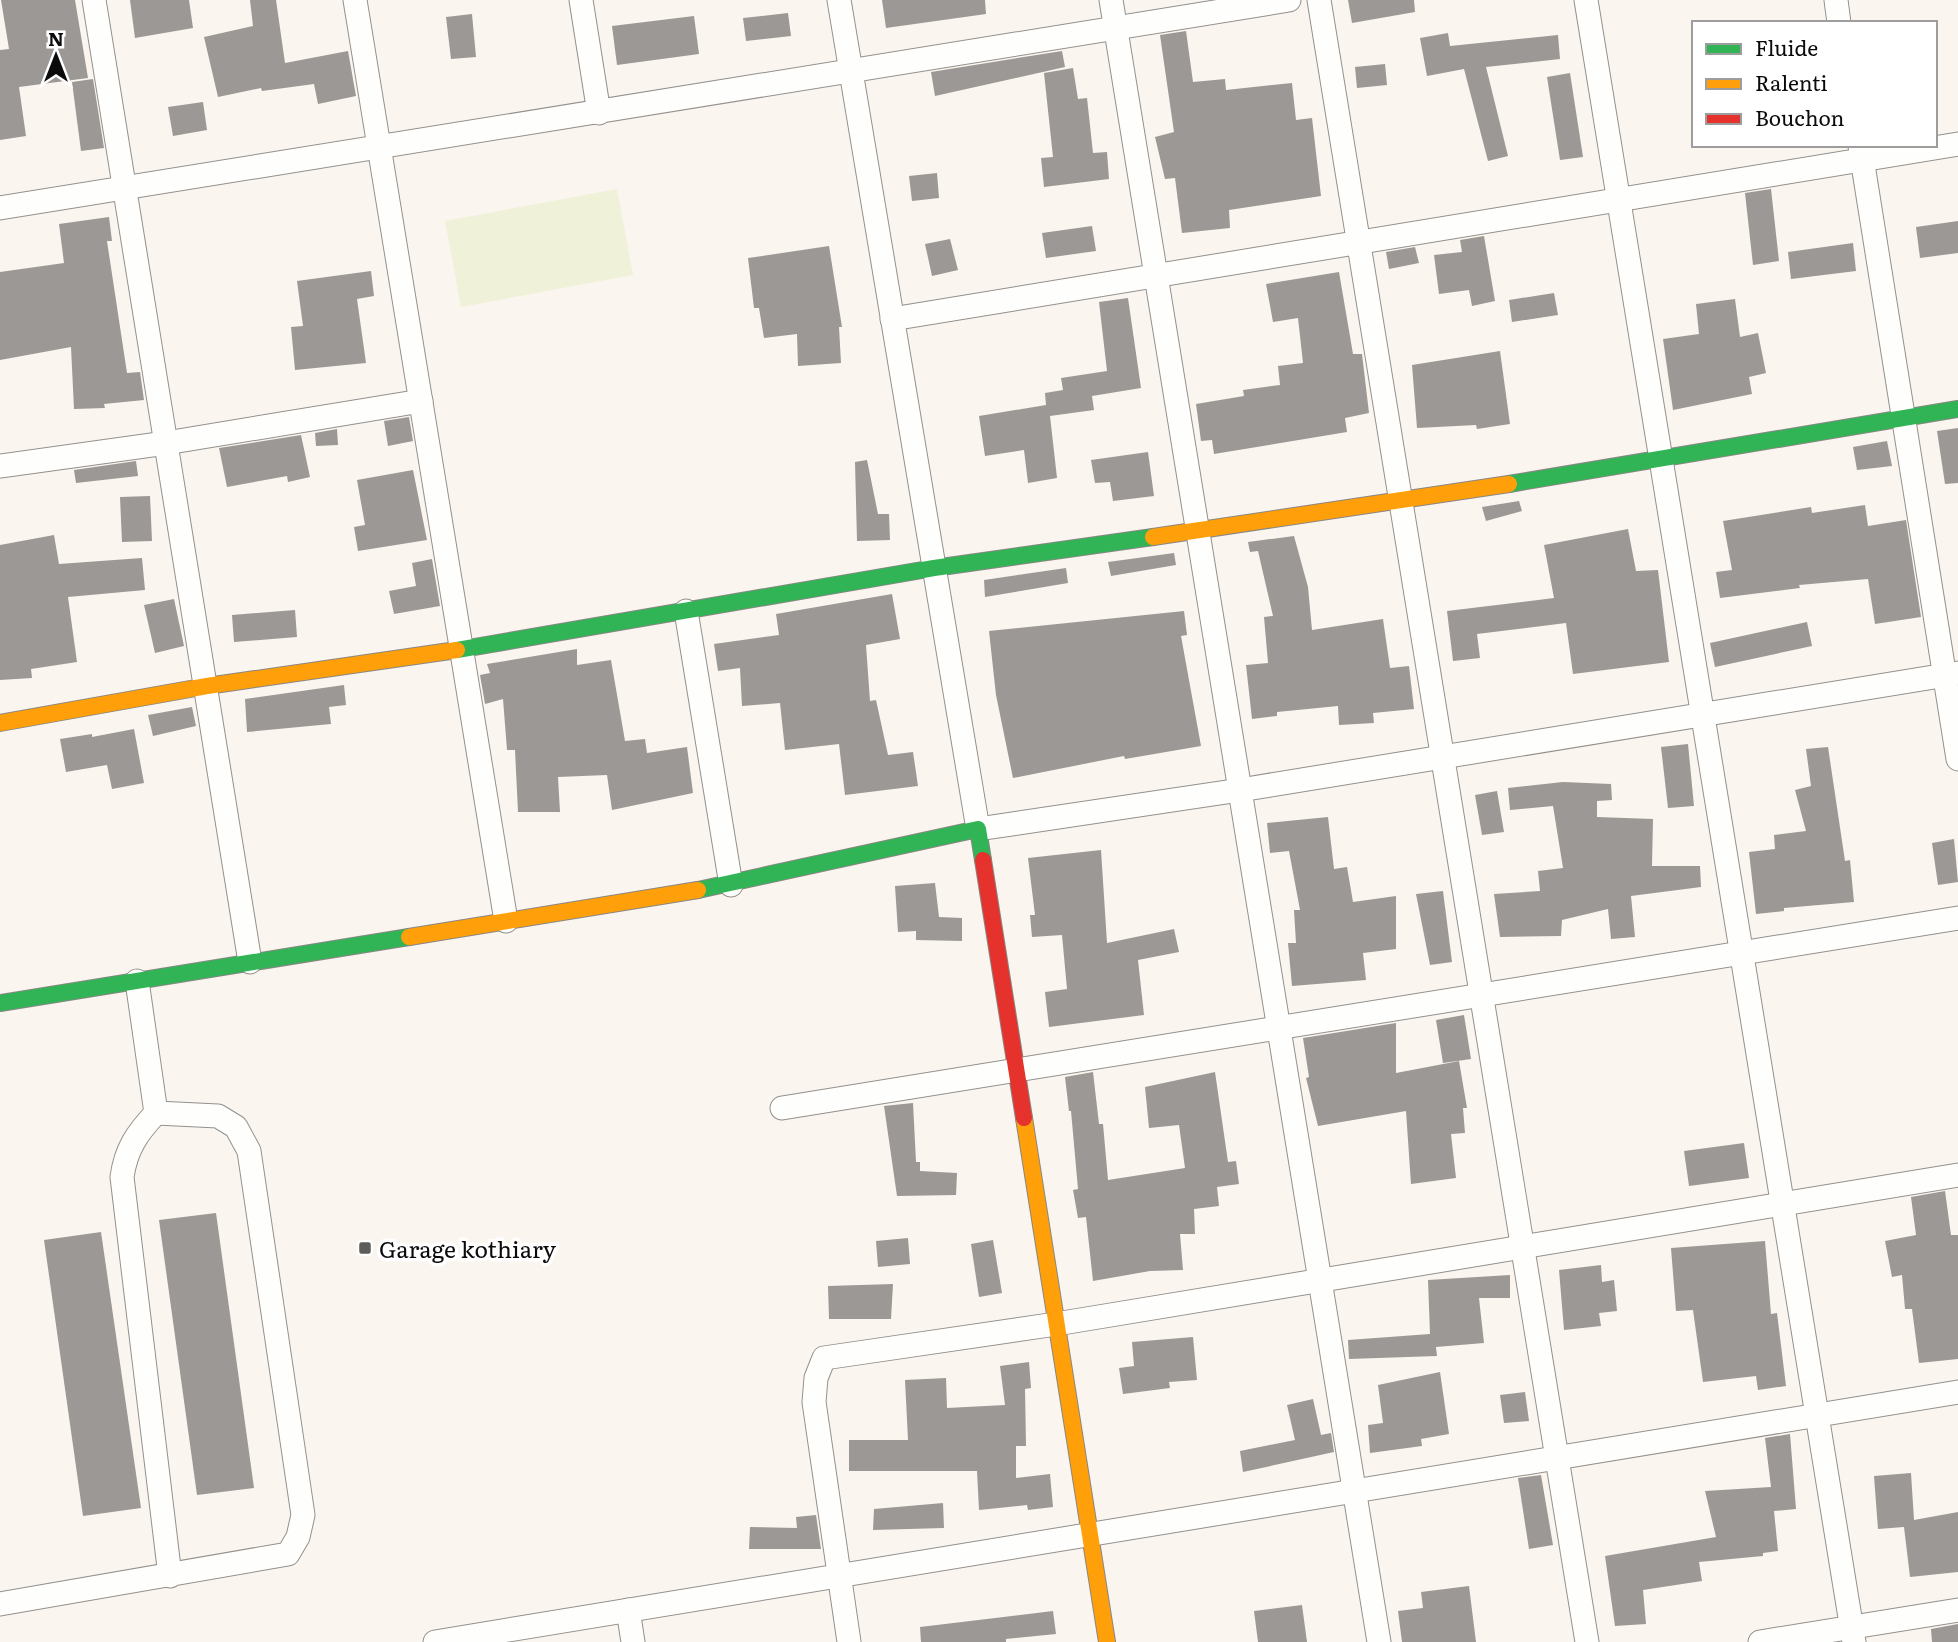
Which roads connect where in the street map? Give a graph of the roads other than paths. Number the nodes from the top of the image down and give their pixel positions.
1 (94, 0) edge
2 (355, 0) edge
3 (581, 0) edge
4 (839, 0) edge
5 (1111, 0) edge
6 (1289, 0) edge
7 (1319, 0) edge
8 (1586, 0) edge
9 (1836, 0) edge
10 (1839, 21) edge
11 (1116, 28) junction
12 (851, 72) junction
13 (599, 113) junction
14 (1958, 144) edge
15 (1937, 146) edge
16 (1922, 147) edge
17 (379, 148) junction
18 (1861, 152) edge
19 (125, 190) junction
20 (1619, 199) junction
21 (0, 208) edge
22 (1359, 242) junction
23 (1157, 275) junction
24 (892, 319) junction
25 (421, 401) junction
26 (1958, 410) edge
27 (1903, 418) junction
28 (166, 443) junction
29 (1661, 458) junction
30 (0, 466) edge
31 (1401, 502) junction
32 (1197, 531) junction
33 (934, 568) junction
34 (686, 611) junction
35 (461, 650) junction
36 (1951, 674) edge
37 (207, 686) junction
38 (1703, 715) junction
39 (0, 723) edge
40 (1442, 757) junction
41 (1958, 759) edge
42 (1240, 790) junction
43 (978, 830) junction
44 (731, 884) junction
45 (1958, 918) edge
46 (506, 921) junction
47 (1741, 953) junction
48 (250, 962) junction
49 (137, 981) junction
50 (1481, 995) junction
51 (0, 1000) edge
52 (1279, 1027) junction
53 (1014, 1070) junction
54 (782, 1108) dead end
55 (156, 1113) junction
56 (1958, 1175) edge
57 (1782, 1204) junction
58 (1522, 1247) junction
59 (1320, 1280) junction
60 (1056, 1324) junction
61 (1958, 1392) edge
62 (1817, 1415) junction
63 (1557, 1458) junction
64 (1355, 1491) junction
65 (1090, 1535) junction
66 (841, 1574) junction
67 (170, 1576) junction
68 (0, 1604) edge
69 (628, 1610) junction
70 (1958, 1610) edge
71 (1853, 1635) edge
72 (435, 1642) edge
73 (633, 1642) edge
74 (849, 1642) edge
75 (1107, 1642) edge
76 (1379, 1642) edge
77 (1587, 1642) edge
78 (1760, 1642) edge

1 - 19 street
2 - 17 street
3 - 13 street
4 - 12 street
5 - 11 street
6 - 11 street
7 - 22 street
8 - 20 street
9 - 10 street
11 - 12 street
11 - 23 street
12 - 13 street
12 - 24 street
13 - 17 street
14 - 15 street
16 - 18 street
17 - 19 street
17 - 25 street
18 - 20 street
18 - 27 street
19 - 21 street
19 - 28 street
20 - 22 street
20 - 29 street
22 - 23 street
22 - 31 street
23 - 24 street
23 - 32 street
24 - 33 street
25 - 28 street
25 - 35 street
26 - 27 street
27 - 29 street
27 - 36 street
28 - 30 street
28 - 37 street
29 - 31 street
29 - 38 street
31 - 32 street
31 - 40 street
32 - 33 street
32 - 42 street
33 - 34 street
33 - 43 street
34 - 35 street
34 - 44 street
35 - 37 street
35 - 46 street
36 - 38 street
36 - 41 street
37 - 39 street
37 - 48 street
38 - 40 street
38 - 47 street
40 - 42 street
40 - 50 street
42 - 43 street
42 - 52 street
43 - 44 street
43 - 53 street
44 - 46 street
45 - 47 street
46 - 48 street
47 - 50 street
47 - 57 street
48 - 49 street
49 - 51 street
49 - 55 street
50 - 52 street
50 - 58 street
52 - 53 street
52 - 59 street
53 - 54 street
53 - 60 street
55 - 67 street
55 - 67 street
56 - 57 street
57 - 58 street
57 - 62 street
58 - 59 street
58 - 63 street
59 - 60 street
59 - 64 street
60 - 65 street
60 - 66 street
61 - 62 street
62 - 63 street
62 - 71 street
63 - 64 street
63 - 77 street
64 - 65 street
64 - 76 street
65 - 66 street
65 - 75 street
66 - 69 street
66 - 74 street
67 - 68 street
69 - 72 street
69 - 73 street
70 - 71 street
71 - 78 street

